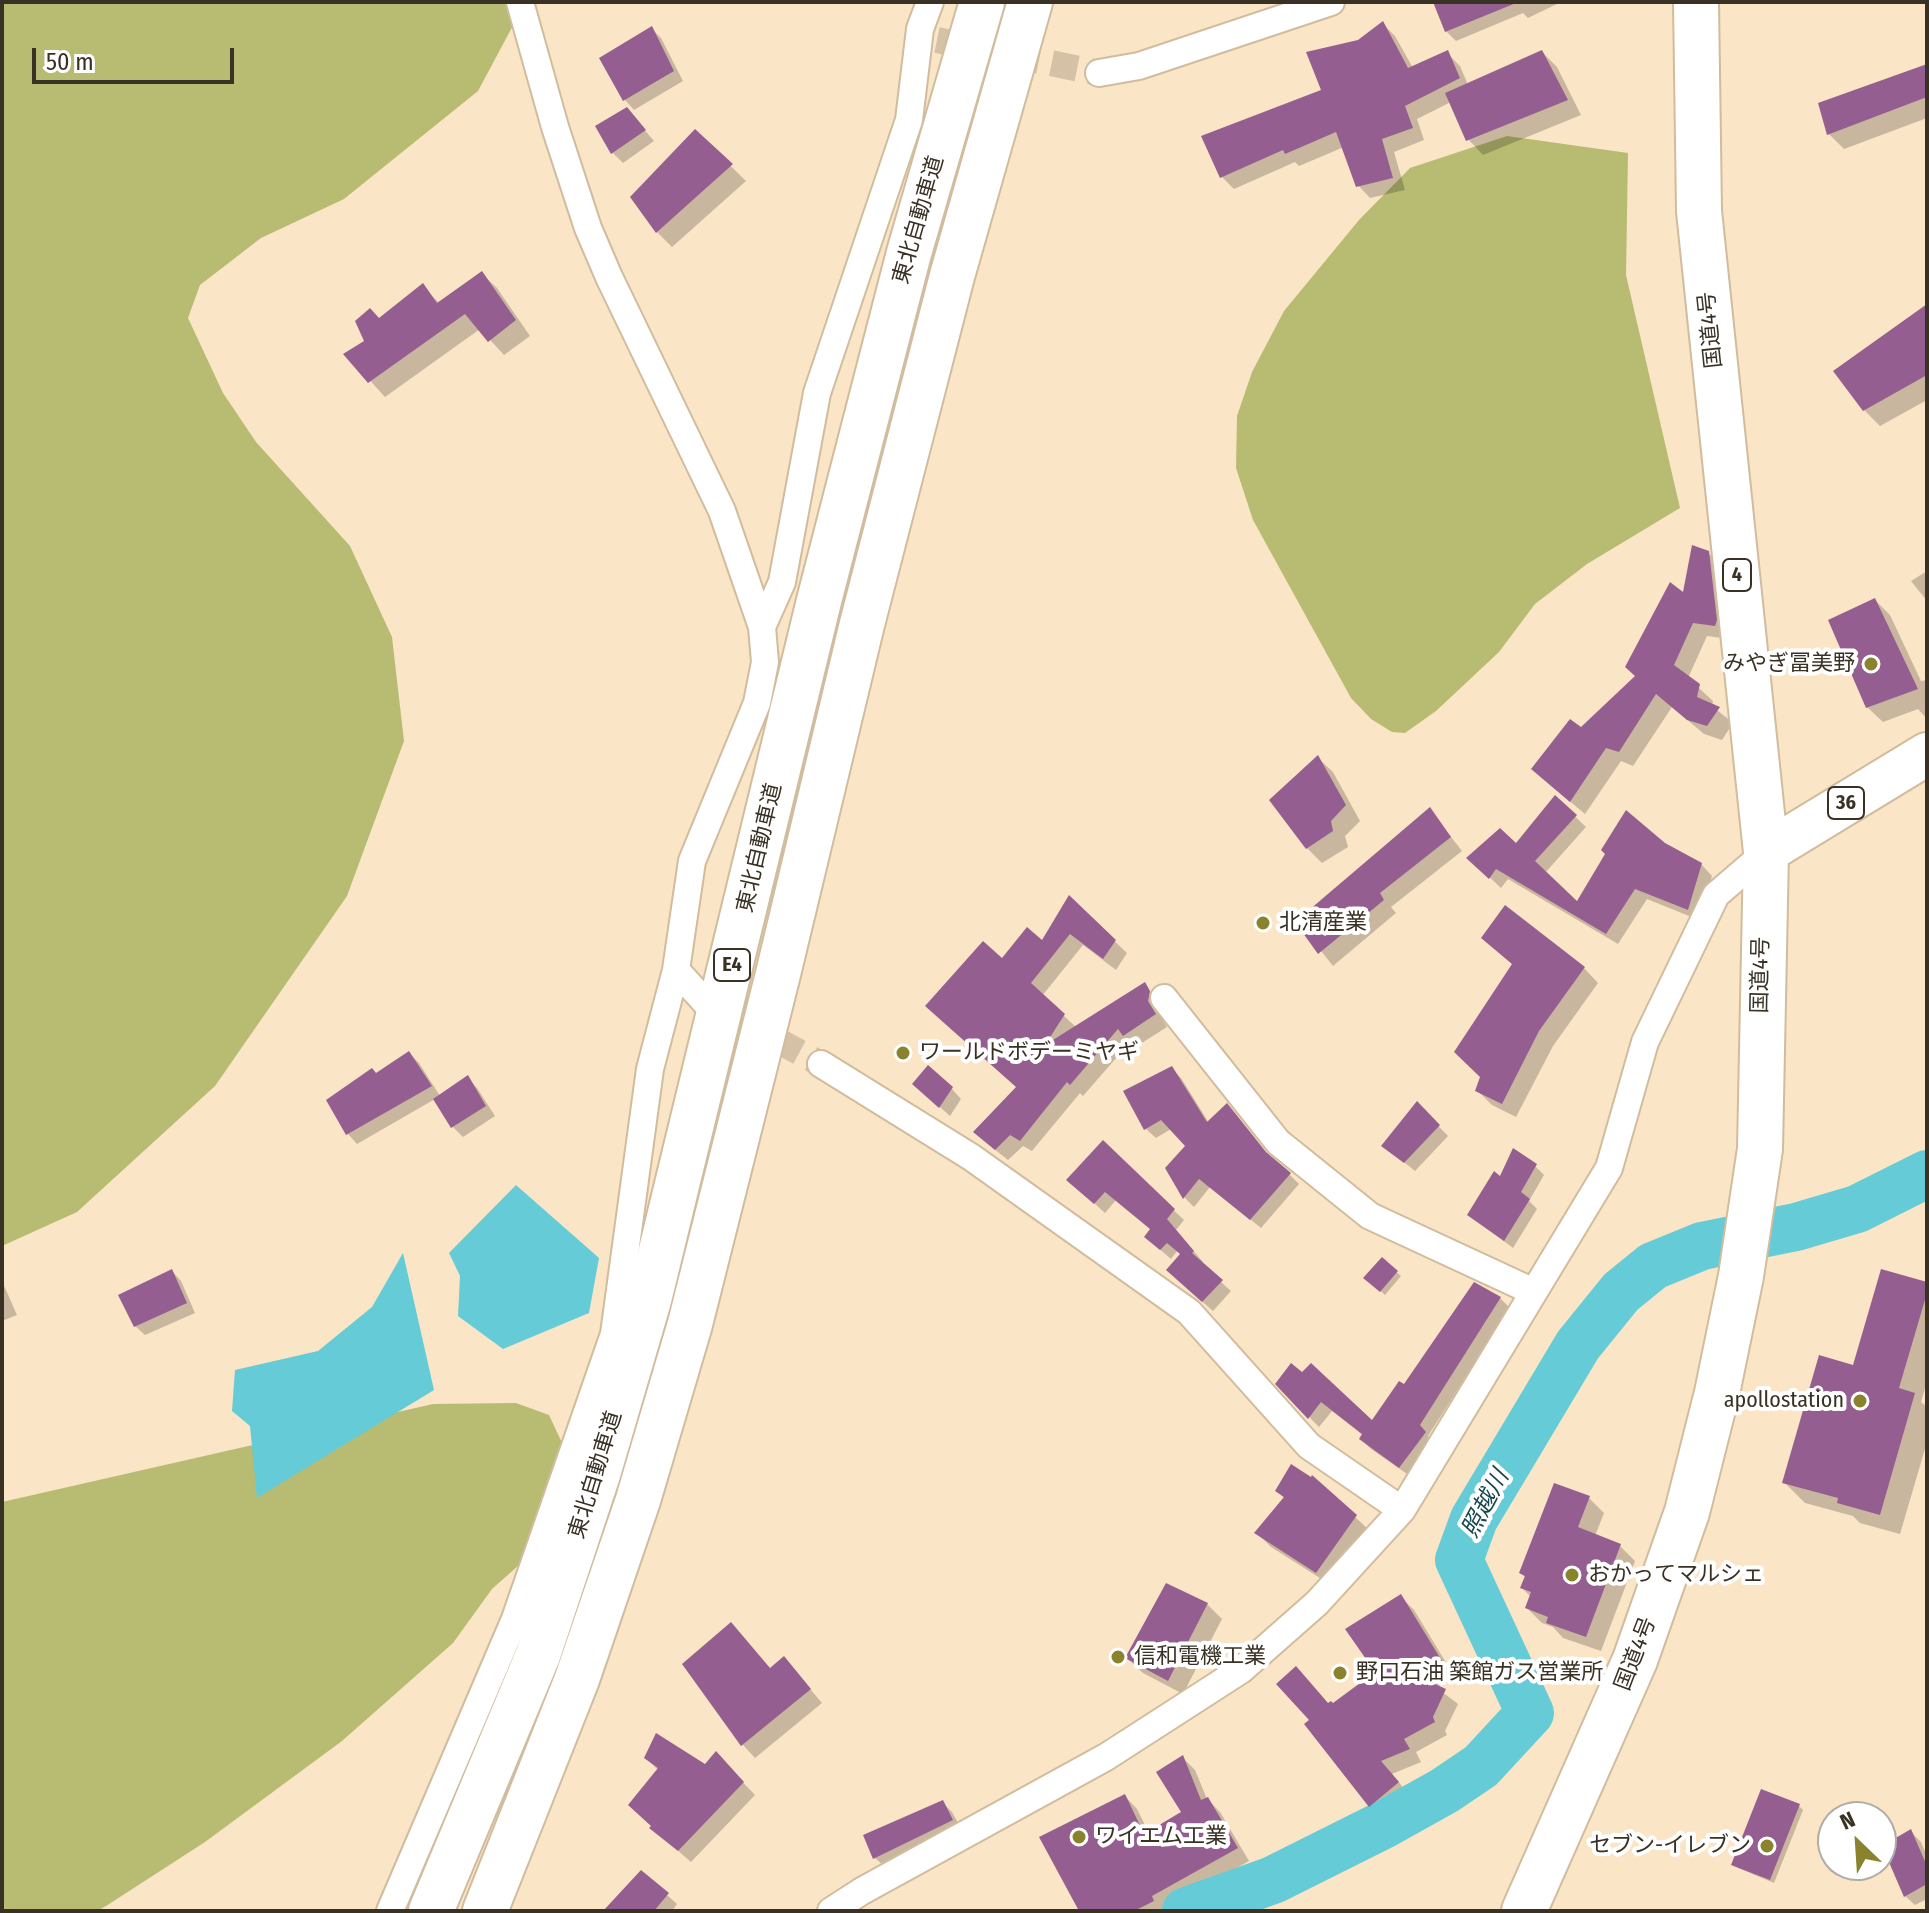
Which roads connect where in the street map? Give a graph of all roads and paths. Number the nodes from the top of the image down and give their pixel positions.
1 (520, 2) edge
2 (930, 2) edge
3 (982, 2) edge
4 (1030, 2) edge
5 (1331, 2) edge
6 (1696, 2) edge
7 (1099, 73) tunnel mouth
8 (762, 627) junction
9 (1927, 754) edge
10 (1766, 852) junction
11 (676, 970) junction
12 (1164, 998) dead end
13 (705, 1002) tunnel mouth
14 (821, 1064) tunnel mouth
15 (1534, 1292) junction
16 (1402, 1510) junction
17 (390, 1911) edge
18 (431, 1911) edge
19 (485, 1911) edge
20 (831, 1911) edge
21 (1524, 1911) edge

1 - 8 street
2 - 8 street
3 - 18 highway, 東北自動車道 / E4
4 - 19 highway, 東北自動車道 / E4
5 - 7 street
6 - 10 highway, 国道4号 / 4
8 - 11 street
9 - 10 main road, 36
10 - 15 street
10 - 21 highway, 国道4号 / 4
11 - 13 street
11 - 17 street
12 - 15 street
14 - 16 street
15 - 16 street
16 - 20 street

